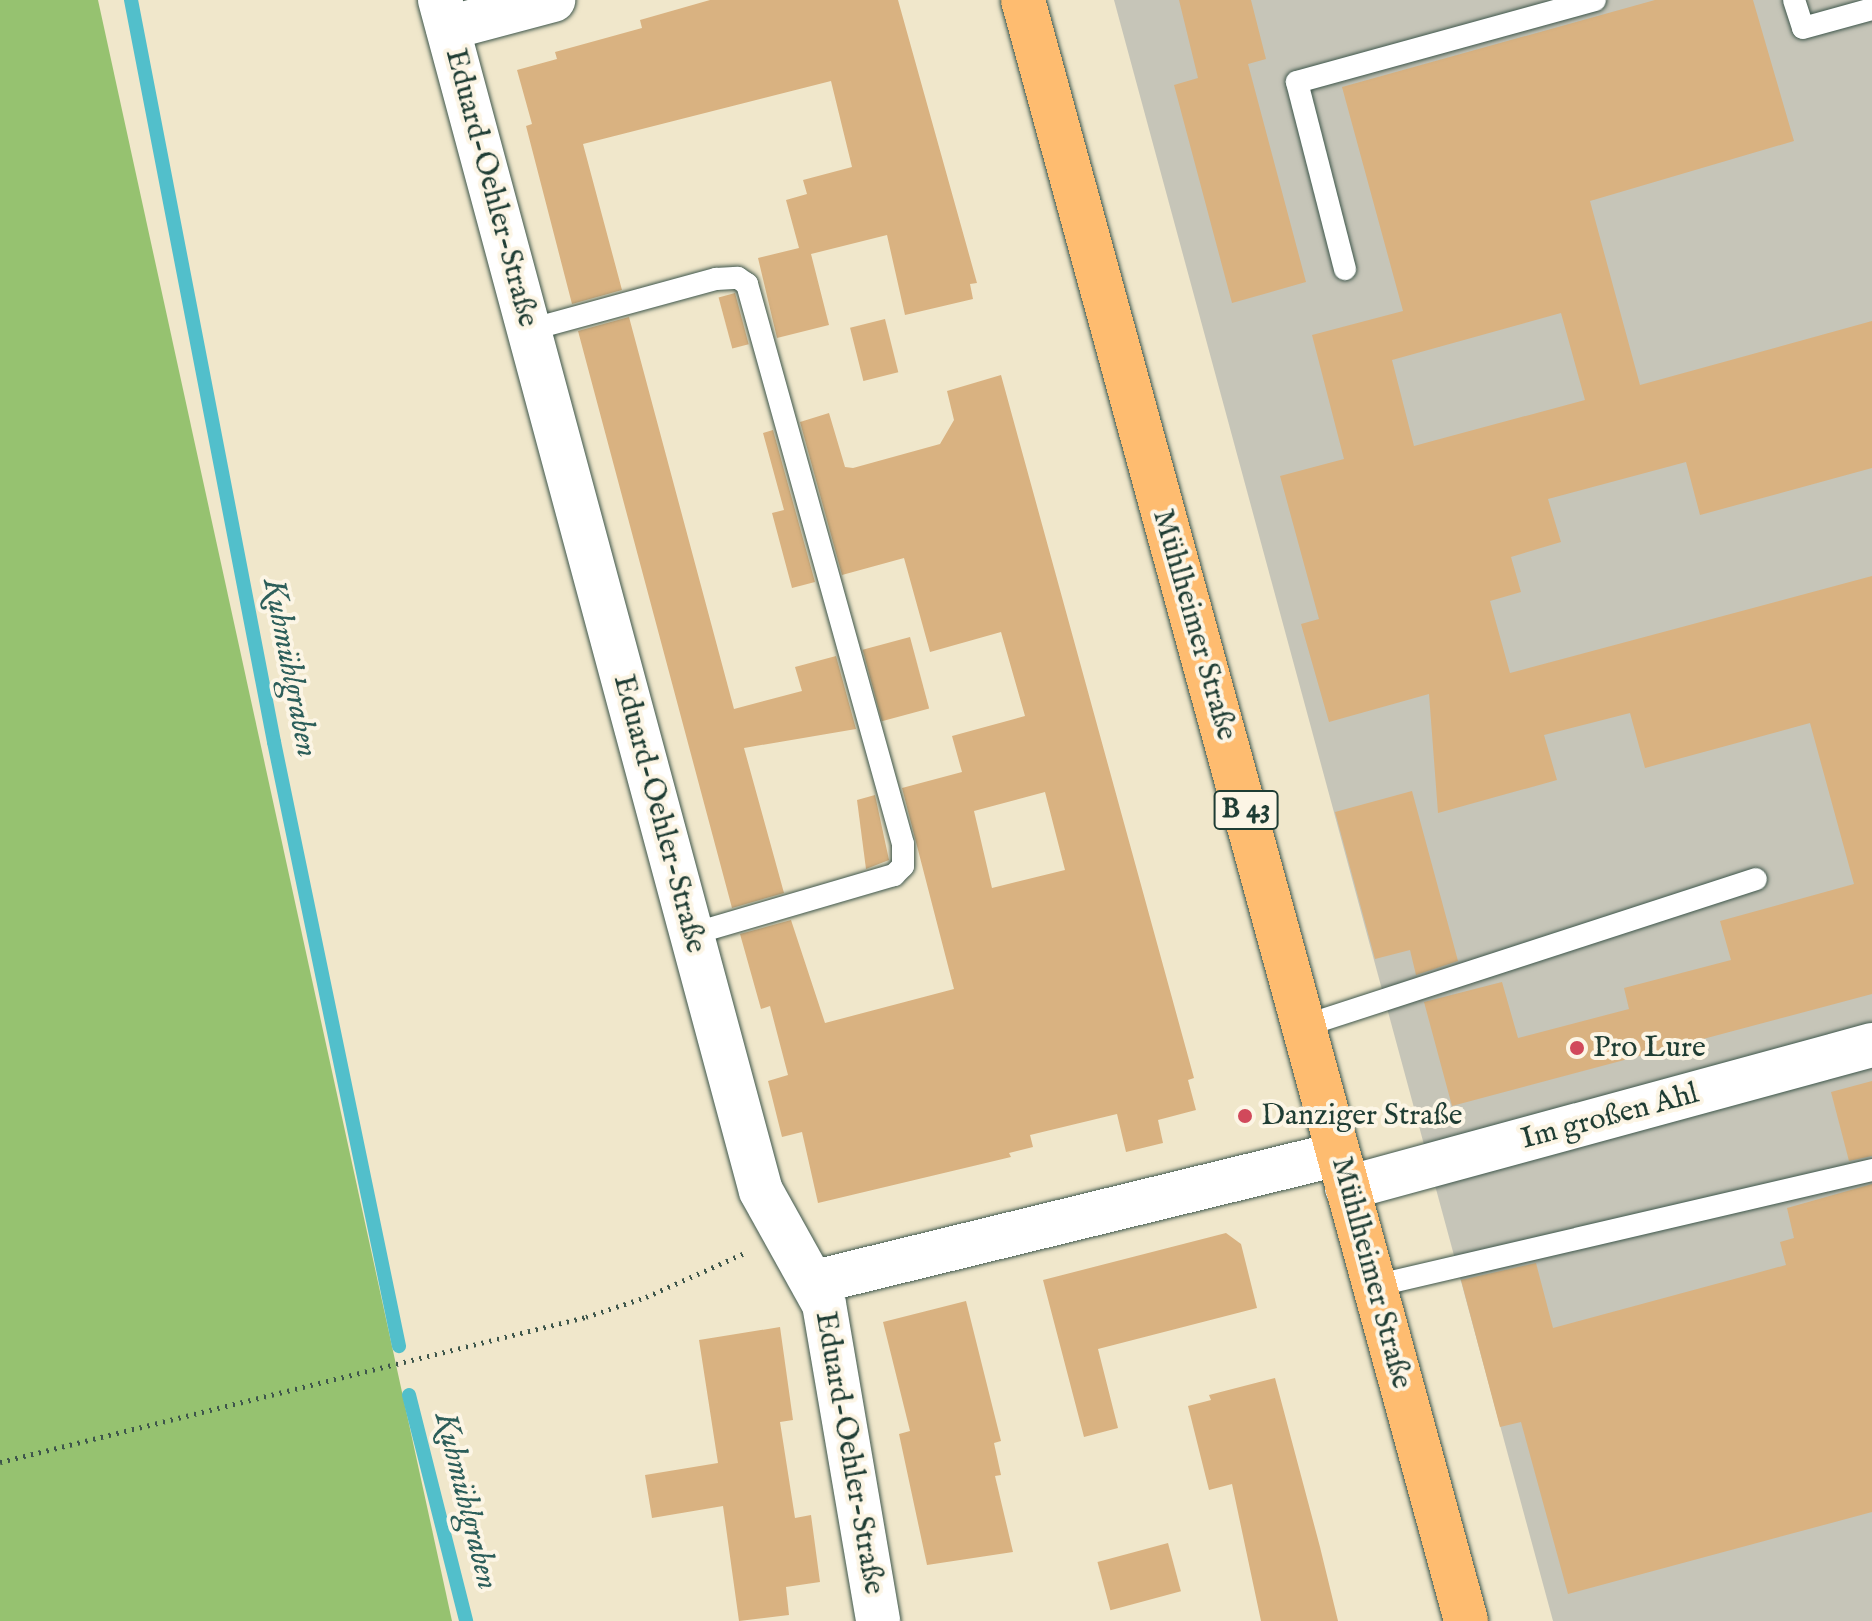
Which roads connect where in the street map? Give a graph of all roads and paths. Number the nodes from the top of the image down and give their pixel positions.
1 (553, 0) edge
2 (1023, 0) edge
3 (1595, 0) edge
4 (1794, 0) edge
5 (1872, 9) edge
6 (444, 14) edge
7 (1345, 269) dead end
8 (529, 330) junction
9 (1756, 879) dead end
10 (692, 934) junction
11 (1304, 1026) junction
12 (1872, 1045) edge
13 (1872, 1170) edge
14 (1343, 1171) junction
15 (782, 1236) junction
16 (815, 1282) junction
17 (1374, 1286) junction
18 (0, 1462) edge
19 (878, 1621) edge
20 (1466, 1621) edge

1 - 6 street
2 - 11 main road, Mühlheimer Straße / B 43
3 - 7 lane
4 - 5 lane
6 - 8 street, Eduard-Oehler-Straße
8 - 10 street, Eduard-Oehler-Straße
8 - 10 lane
9 - 11 lane
10 - 15 street, Eduard-Oehler-Straße
11 - 14 main road, Mühlheimer Straße / B 43
12 - 14 street, Im großen Ahl
13 - 17 lane
14 - 16 street
14 - 17 main road, Mühlheimer Straße / B 43
15 - 16 street, Eduard-Oehler-Straße
15 - 18 path
16 - 19 street, Eduard-Oehler-Straße
17 - 20 main road, Mühlheimer Straße / B 43

